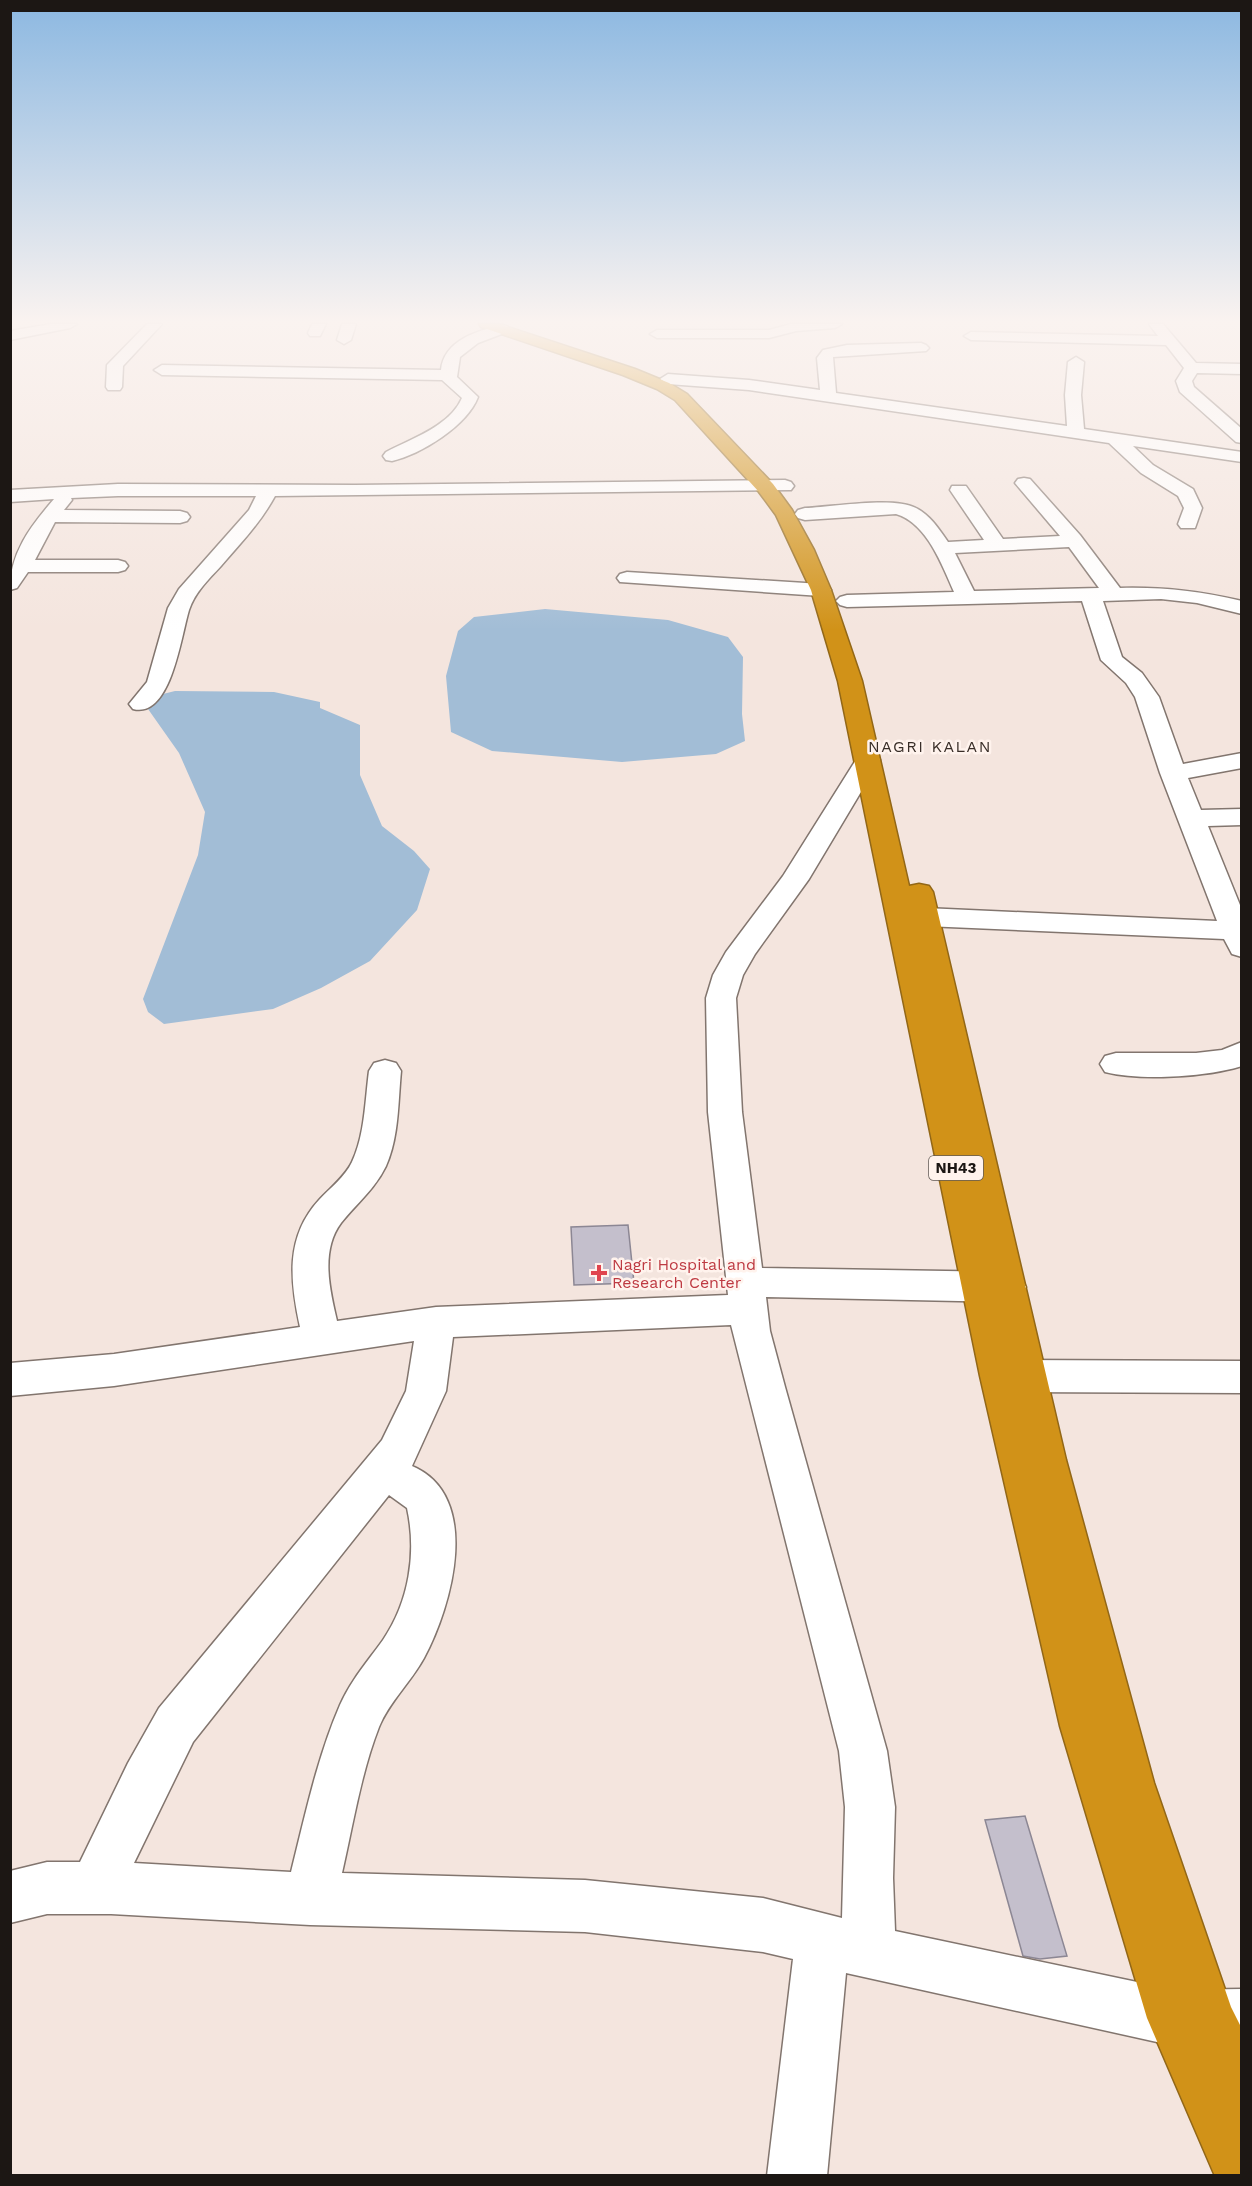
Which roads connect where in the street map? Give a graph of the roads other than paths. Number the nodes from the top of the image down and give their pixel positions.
1 (444, 426) edge
2 (710, 426) edge
3 (723, 426) edge
4 (1029, 426) edge
5 (1075, 426) edge
6 (1076, 433) junction
7 (1114, 438) junction
8 (392, 456) dead end
9 (1242, 457) edge
10 (1024, 483) dead end
11 (775, 487) junction
12 (268, 490) junction
13 (959, 490) dead end
14 (68, 494) junction
15 (10, 496) edge
16 (805, 514) junction
17 (49, 516) junction
18 (180, 517) dead end
19 (1188, 524) dead end
20 (1074, 541) junction
21 (997, 544) junction
22 (943, 548) junction
23 (22, 566) junction
24 (118, 566) dead end
25 (627, 578) dead end
26 (10, 584) edge
27 (1101, 594) junction
28 (834, 595) junction
29 (966, 596) junction
30 (1242, 608) edge
31 (141, 704) dead end
32 (868, 760) junction
33 (1242, 760) edge
34 (1173, 773) junction
35 (1242, 817) edge
36 (1191, 818) junction
37 (925, 917) junction
38 (1238, 940) edge
39 (1242, 1052) edge
40 (1116, 1064) dead end
41 (385, 1071) dead end
42 (994, 1287) junction
43 (747, 1295) junction
44 (436, 1322) junction
45 (322, 1338) junction
46 (1013, 1377) junction
47 (1242, 1377) edge
48 (10, 1380) edge
49 (383, 1473) junction
50 (94, 1888) junction
51 (10, 1897) edge
52 (310, 1899) junction
53 (846, 1946) junction
54 (1208, 2018) edge
55 (1242, 2092) edge
56 (1242, 2168) edge
57 (798, 2175) edge

1 - 8 street
2 - 11 highway, NH43
3 - 11 highway, NH43
4 - 6 street
5 - 6 street
6 - 7 street
7 - 9 street
7 - 19 street
10 - 20 street
11 - 12 street
11 - 16 highway, NH43
11 - 28 highway, NH43
12 - 14 street
12 - 31 street
13 - 21 street
14 - 15 street
14 - 17 street
16 - 22 street
16 - 28 highway, NH43
17 - 18 street
17 - 23 street
20 - 21 street
20 - 27 street
21 - 22 street
22 - 29 street
23 - 24 street
23 - 26 street
25 - 28 street
27 - 29 street
27 - 30 street
27 - 34 street
28 - 29 street
28 - 32 highway, NH43
28 - 37 highway, NH43
32 - 42 highway, NH43
32 - 43 street
33 - 34 street
34 - 36 street
35 - 36 street
36 - 38 street
37 - 38 street
37 - 42 highway, NH43
39 - 40 street
41 - 45 street
42 - 43 street
42 - 46 highway, NH43
43 - 44 street
43 - 53 street
44 - 45 street
44 - 49 street
45 - 48 street
46 - 47 street
46 - 54 highway, NH43
49 - 50 street
49 - 52 street
50 - 51 street
50 - 52 street
52 - 53 street
53 - 54 street
53 - 57 street
54 - 55 highway, NH43
54 - 56 highway, NH43

